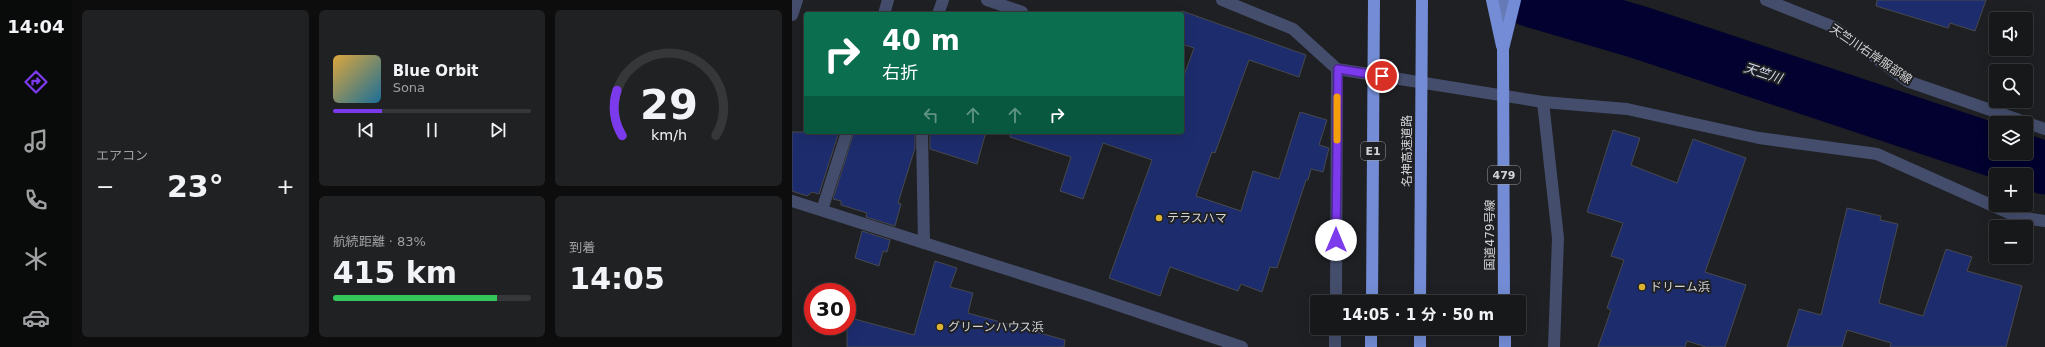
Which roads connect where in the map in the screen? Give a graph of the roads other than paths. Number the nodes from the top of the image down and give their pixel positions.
1 (797, 0) edge
2 (888, 0) edge
3 (942, 0) edge
4 (987, 0) edge
5 (1222, 0) edge
6 (1374, 0) edge
7 (1422, 0) edge
8 (1492, 0) edge
9 (1504, 0) edge
10 (1515, 0) edge
11 (1766, 0) edge
12 (885, 12) edge
13 (939, 12) edge
14 (1022, 12) dead end
15 (792, 15) edge
16 (1503, 49) junction
17 (1338, 69) junction
18 (1543, 102) junction
19 (2045, 129) edge
20 (845, 134) edge
21 (922, 134) edge
22 (792, 202) edge
23 (822, 210) junction
24 (2045, 221) edge
25 (924, 243) junction
26 (1336, 295) edge
27 (1372, 295) edge
28 (1420, 295) edge
29 (1504, 295) edge
30 (1335, 335) edge
31 (1371, 335) edge
32 (1420, 335) edge
33 (1505, 335) edge
34 (1242, 347) edge
35 (1335, 347) edge
36 (1371, 347) edge
37 (1420, 347) edge
38 (1505, 347) edge
39 (1554, 347) edge

1 - 15 street
2 - 12 street
3 - 13 street
4 - 14 street
5 - 17 street
6 - 27 highway, E1, bridge
7 - 28 highway, 名神高速道路, bridge
8 - 16 highway, 国道479号線 / 479
9 - 16 main road
10 - 16 highway, 国道479号線 / 479
11 - 19 street, 天竺川右岸服部線
16 - 29 highway, 国道479号線 / 479, bridge
17 - 18 street
17 - 26 street
18 - 24 street
18 - 39 street
20 - 23 street
21 - 25 street
22 - 23 street
23 - 25 street
25 - 34 street
30 - 35 street
31 - 36 highway
32 - 37 highway
33 - 38 highway

